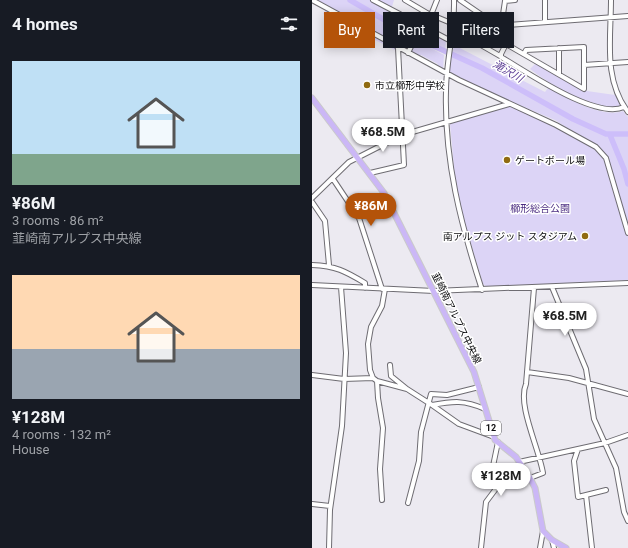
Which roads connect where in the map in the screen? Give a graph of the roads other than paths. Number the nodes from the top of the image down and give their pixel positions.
1 (312, 0) edge
2 (373, 0) edge
3 (405, 0) edge
4 (437, 0) edge
5 (454, 0) edge
6 (460, 0) edge
7 (514, 0) edge
8 (545, 0) edge
9 (611, 0) edge
10 (394, 12) edge
11 (426, 12) edge
12 (430, 12) edge
13 (454, 12) edge
14 (628, 16) edge
15 (611, 17) junction
16 (545, 22) junction
17 (514, 24) edge
18 (383, 40) edge
19 (398, 48) joint
20 (410, 48) edge
21 (450, 48) edge
22 (486, 48) edge
23 (504, 48) edge
24 (513, 48) edge
25 (559, 48) junction
26 (409, 51) junction
27 (524, 54) junction
28 (500, 56) junction
29 (628, 62) edge
30 (610, 64) junction
31 (584, 66) junction
32 (447, 72) junction
33 (558, 74) junction
34 (312, 98) edge
35 (509, 104) junction
36 (624, 107) junction
37 (628, 112) edge
38 (446, 122) junction
39 (402, 135) junction
40 (357, 157) junction
41 (370, 173) junction
42 (333, 179) junction
43 (312, 198) edge
44 (312, 202) edge
45 (628, 233) edge
46 (312, 265) edge
47 (329, 265) junction
48 (628, 283) edge
49 (312, 285) edge
50 (340, 287) junction
51 (552, 287) junction
52 (365, 288) junction
53 (534, 288) junction
54 (384, 289) junction
55 (482, 290) junction
56 (434, 291) junction
57 (390, 365) dead end
58 (527, 372) junction
59 (312, 374) edge
60 (373, 378) junction
61 (344, 379) junction
62 (377, 381) junction
63 (589, 384) junction
64 (478, 387) junction
65 (407, 389) junction
66 (455, 393) junction
67 (628, 394) edge
68 (454, 401) junction
69 (430, 403) junction
70 (485, 409) junction
71 (628, 435) edge
72 (494, 437) junction
73 (498, 442) junction
74 (605, 443) junction
75 (578, 449) junction
76 (541, 457) junction
77 (519, 462) junction
78 (530, 478) junction
79 (606, 490) dead end
80 (586, 495) junction
81 (382, 500) dead end
82 (408, 503) dead end
83 (312, 504) edge
84 (330, 506) junction
85 (628, 521) edge
86 (543, 531) junction
87 (552, 540) junction
88 (329, 548) edge
89 (481, 548) edge
90 (540, 548) edge
91 (554, 548) edge
92 (566, 548) edge
93 (592, 548) edge

1 - 18 street
2 - 10 street
3 - 11 street
4 - 12 street
5 - 13 street
6 - 7 street
8 - 16 street
9 - 15 street
14 - 15 street
15 - 16 street
15 - 30 street
16 - 17 street
19 - 26 street
19 - 39 street
20 - 26 street
21 - 32 street
22 - 28 street
23 - 28 street
24 - 27 street
25 - 27 street
25 - 31 street
25 - 33 street
26 - 32 street
27 - 33 street
28 - 36 street
29 - 30 street
30 - 31 street
30 - 36 street
31 - 33 street
32 - 35 street
32 - 38 street
34 - 40 main road, 韮崎南アルプス中央線 / 12
35 - 38 street
35 - 45 street
36 - 37 street
38 - 39 street
38 - 55 street
39 - 40 street
39 - 41 street
40 - 41 main road, 韮崎南アルプス中央線 / 12
40 - 42 street
41 - 56 main road, 韮崎南アルプス中央線 / 12
42 - 43 street
42 - 54 street
44 - 47 street
46 - 47 street
47 - 52 street
48 - 51 street
49 - 50 street
50 - 52 street
50 - 61 street
51 - 53 street
51 - 63 street
52 - 54 street
53 - 55 street
53 - 58 street
54 - 56 street
54 - 60 street
55 - 56 street
56 - 64 main road, 韮崎南アルプス中央線 / 12
57 - 65 street
58 - 63 street
58 - 76 street
59 - 61 street
60 - 61 street
60 - 62 street
61 - 84 street
62 - 65 street
62 - 81 street
63 - 67 street
63 - 74 street
64 - 66 street
64 - 70 main road, 韮崎南アルプス中央線 / 12
65 - 69 street
66 - 68 street
66 - 69 street
68 - 69 street
68 - 70 street
69 - 72 street
69 - 82 street
70 - 72 main road, 韮崎南アルプス中央線 / 12
71 - 74 street
72 - 73 main road, 韮崎南アルプス中央線 / 12
73 - 77 main road, 韮崎南アルプス中央線 / 12
73 - 89 street
74 - 75 street
74 - 85 street
75 - 76 street
75 - 80 street
76 - 77 street
76 - 78 street
77 - 78 main road, 韮崎南アルプス中央線 / 12
78 - 86 main road, 韮崎南アルプス中央線 / 12
79 - 80 street
80 - 93 street
83 - 84 street
84 - 88 street
86 - 87 main road
86 - 90 street
87 - 91 street
87 - 92 main road

